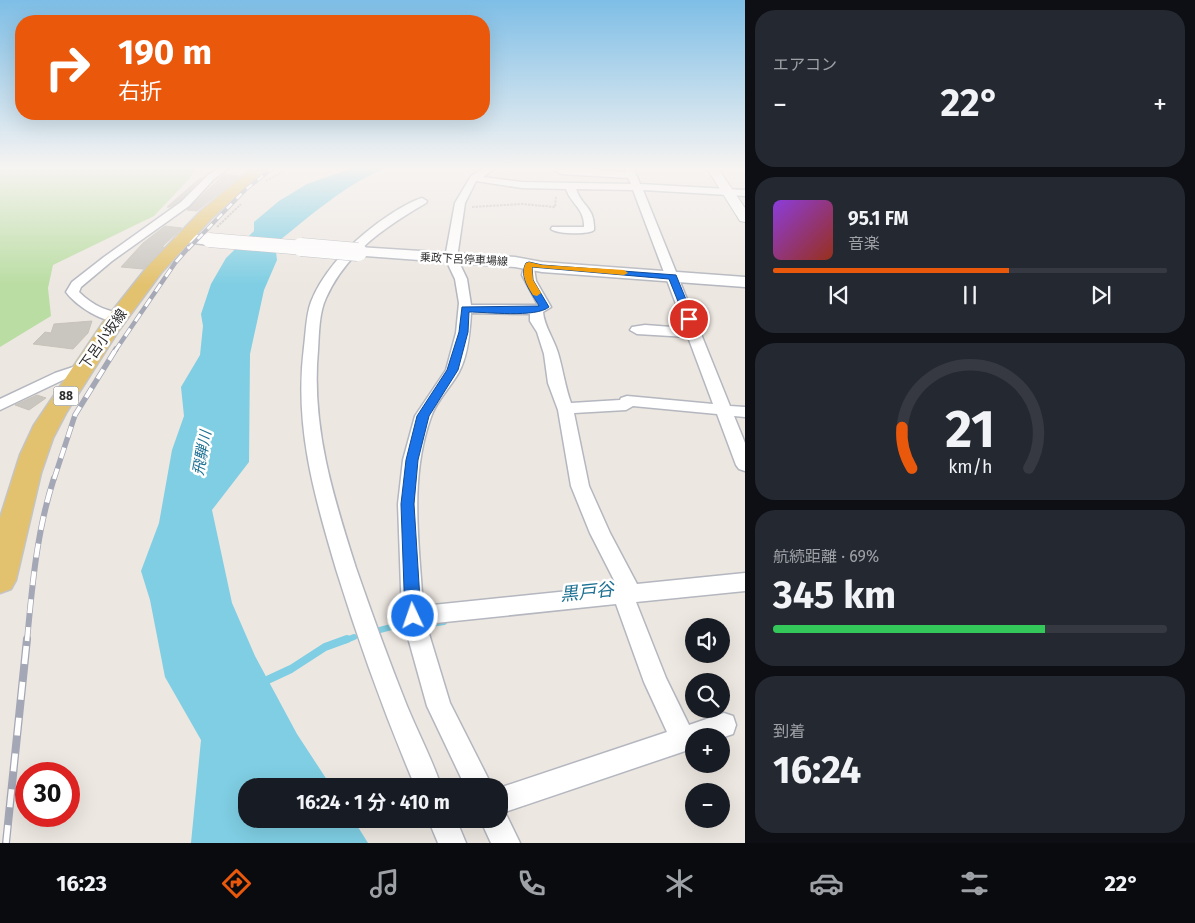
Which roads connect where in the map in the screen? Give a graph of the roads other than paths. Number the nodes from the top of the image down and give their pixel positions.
1 (182, 206) edge
2 (213, 206) edge
3 (413, 206) edge
4 (459, 206) edge
5 (585, 206) edge
6 (645, 206) edge
7 (738, 206) edge
8 (745, 218) edge
9 (556, 229) dead end
10 (198, 239) junction
11 (451, 258) junction
12 (529, 264) junction
13 (673, 276) junction
14 (745, 282) edge
15 (465, 309) junction
16 (536, 310) junction
17 (117, 318) junction
18 (637, 330) dead end
19 (695, 333) junction
20 (82, 368) junction
21 (0, 405) edge
22 (565, 408) junction
23 (725, 410) junction
24 (745, 412) edge
25 (744, 462) edge
26 (0, 580) edge
27 (745, 582) edge
28 (627, 597) junction
29 (413, 616) junction
30 (724, 725) dead end
31 (683, 739) junction
32 (425, 778) edge
33 (475, 778) edge
34 (508, 798) edge
35 (446, 828) edge
36 (498, 828) edge
37 (452, 843) edge
38 (506, 843) edge

1 - 17 street
2 - 10 main road, 下呂小坂線 / 88
3 - 32 street
4 - 11 street
5 - 9 street
6 - 13 street
7 - 8 street
10 - 11 main road, 乗政下呂停車場線, bridge
10 - 17 main road, 下呂小坂線 / 88
11 - 12 main road, 乗政下呂停車場線
11 - 15 street
12 - 13 main road, 乗政下呂停車場線
12 - 16 street
13 - 14 main road, 乗政下呂停車場線
13 - 19 street
15 - 16 street
15 - 29 street
16 - 22 street
17 - 20 main road, 下呂小坂線 / 88
18 - 19 street
19 - 23 street
20 - 21 street
20 - 26 main road, 下呂小坂線 / 88
22 - 23 street
22 - 28 street
23 - 24 street
23 - 25 street
27 - 28 street
28 - 29 street
28 - 31 street
29 - 33 street
30 - 31 street
31 - 34 street
35 - 37 street
36 - 38 street

